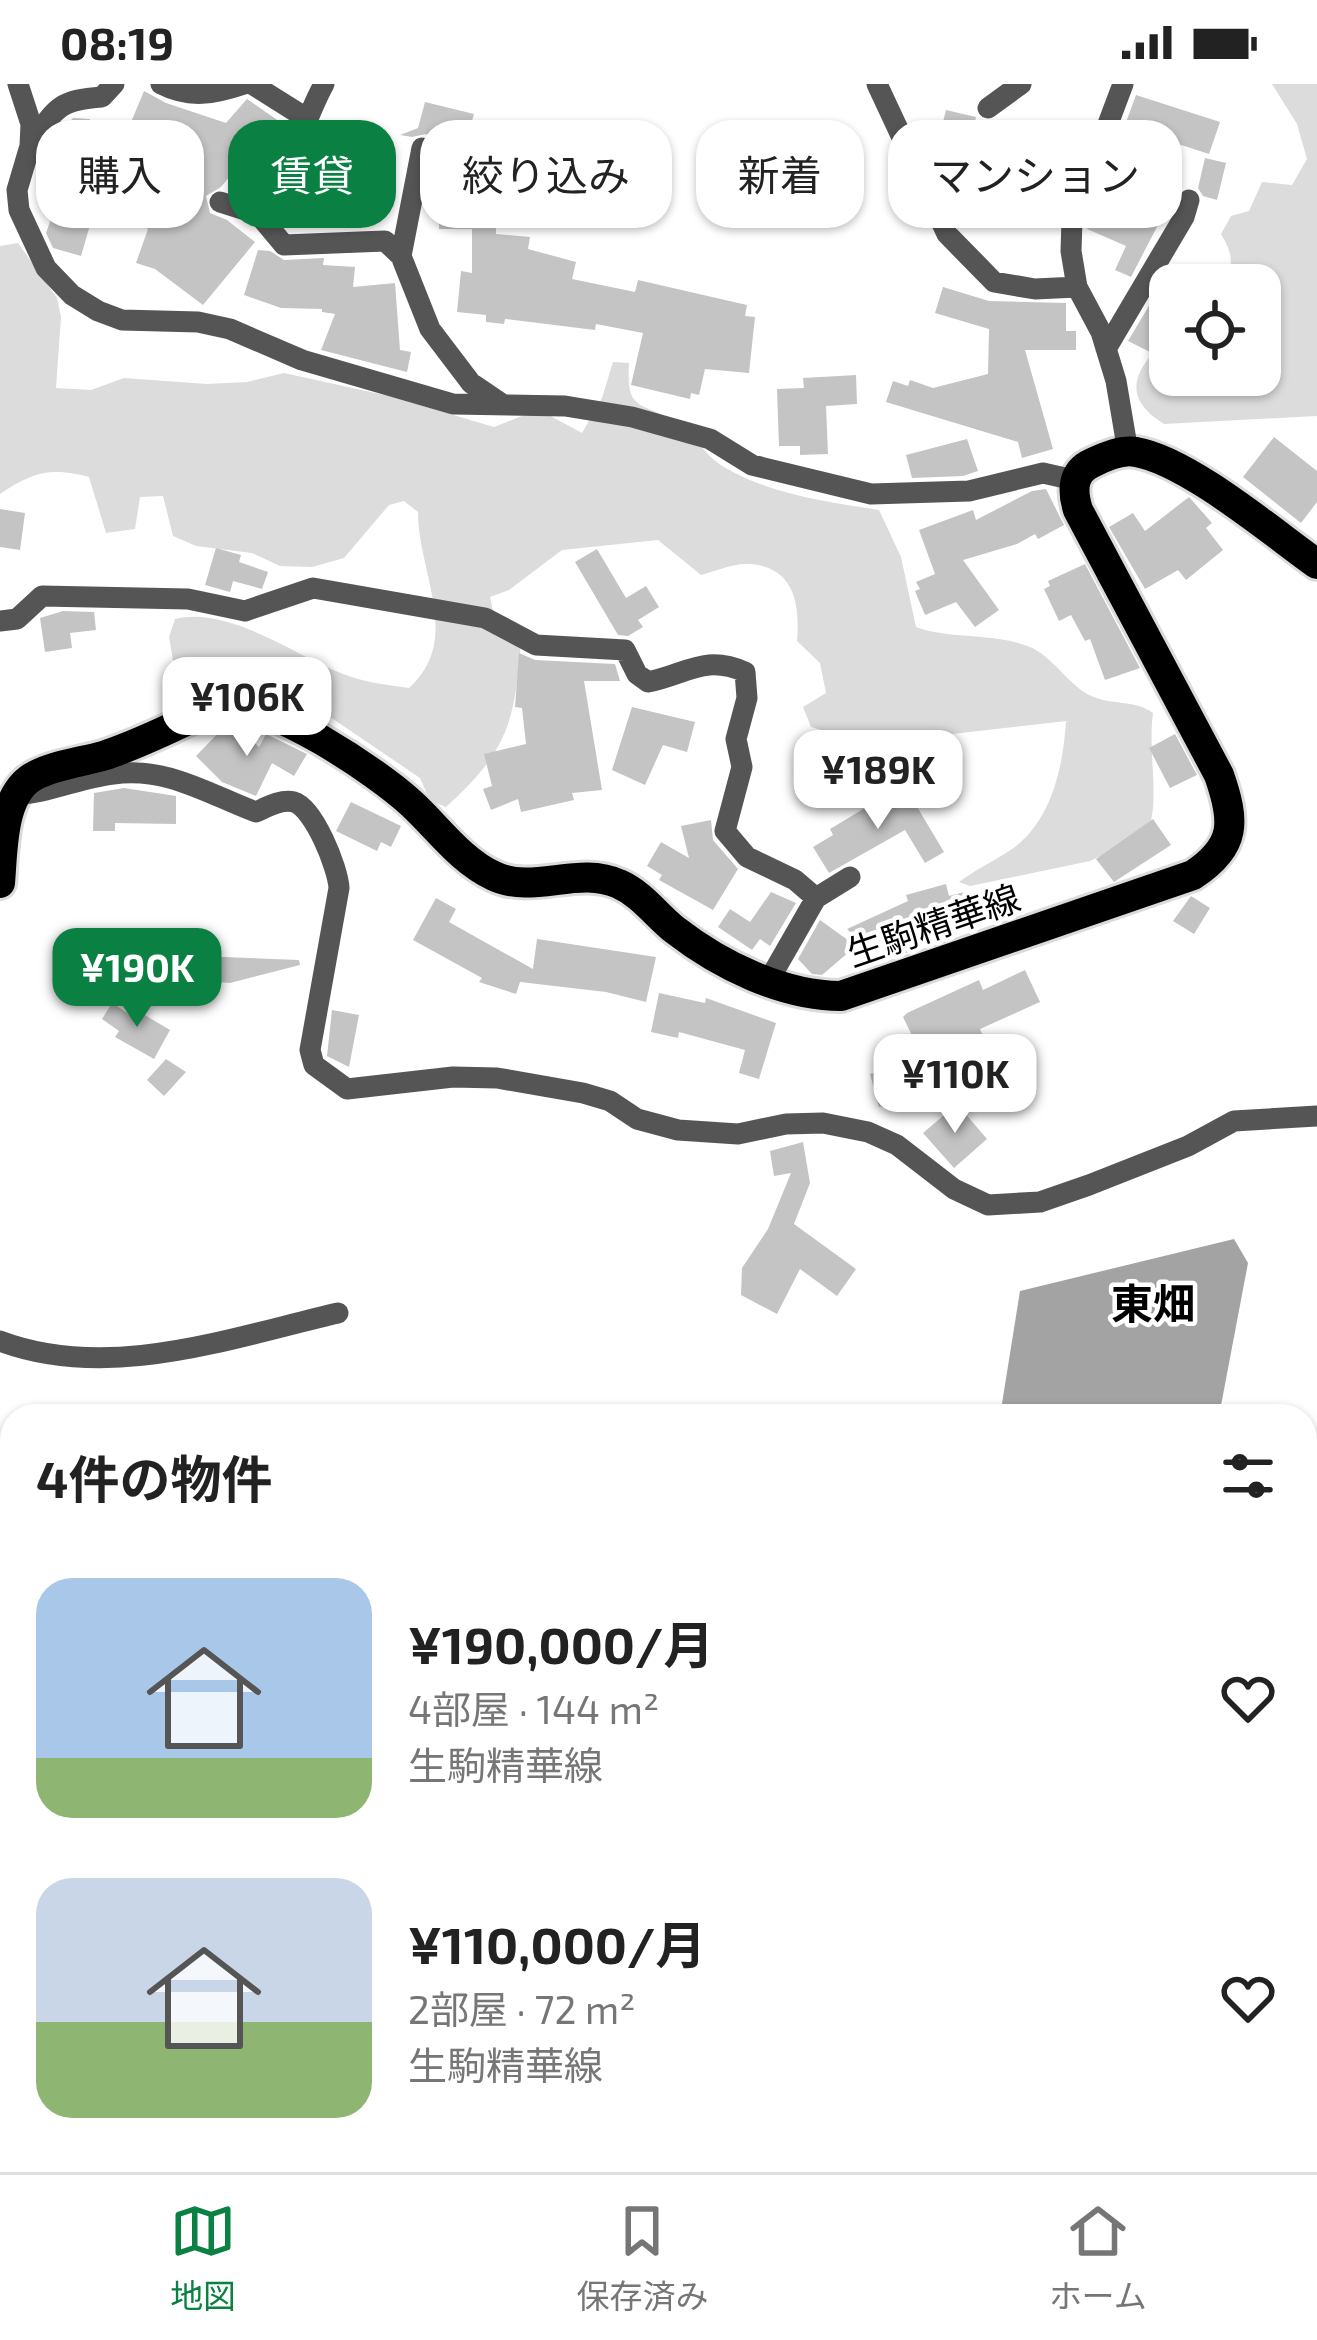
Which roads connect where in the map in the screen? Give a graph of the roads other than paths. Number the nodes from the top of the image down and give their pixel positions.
1 (18, 84) edge
2 (114, 84) edge
3 (161, 84) edge
4 (248, 84) edge
5 (324, 84) edge
6 (877, 84) edge
7 (1021, 84) edge
8 (1124, 84) edge
9 (988, 108) dead end
10 (306, 118) joint
11 (30, 146) junction
12 (420, 158) edge
13 (1189, 200) dead end
14 (220, 202) dead end
15 (228, 205) edge
16 (270, 228) edge
17 (401, 256) junction
18 (1077, 286) junction
19 (1106, 349) junction
20 (502, 404) junction
21 (1128, 452) junction
22 (1074, 481) junction
23 (1317, 564) edge
24 (0, 621) edge
25 (8, 794) edge
26 (850, 877) dead end
27 (0, 883) edge
28 (816, 898) junction
29 (769, 980) junction
30 (1317, 1116) edge
31 (338, 1313) dead end
32 (0, 1341) edge

1 - 11 street
2 - 11 street
3 - 4 street
4 - 10 street
5 - 10 street
6 - 18 street
7 - 9 street
8 - 18 street
11 - 20 street
12 - 17 street
13 - 19 street
14 - 15 street
16 - 17 street
17 - 20 street
18 - 19 street
19 - 21 street
20 - 22 street
21 - 22 main road
21 - 23 main road
22 - 29 main road, 生駒精華線
24 - 28 street
25 - 27 main road
25 - 29 main road, 生駒精華線
25 - 30 street
26 - 28 street
28 - 29 street
31 - 32 street

